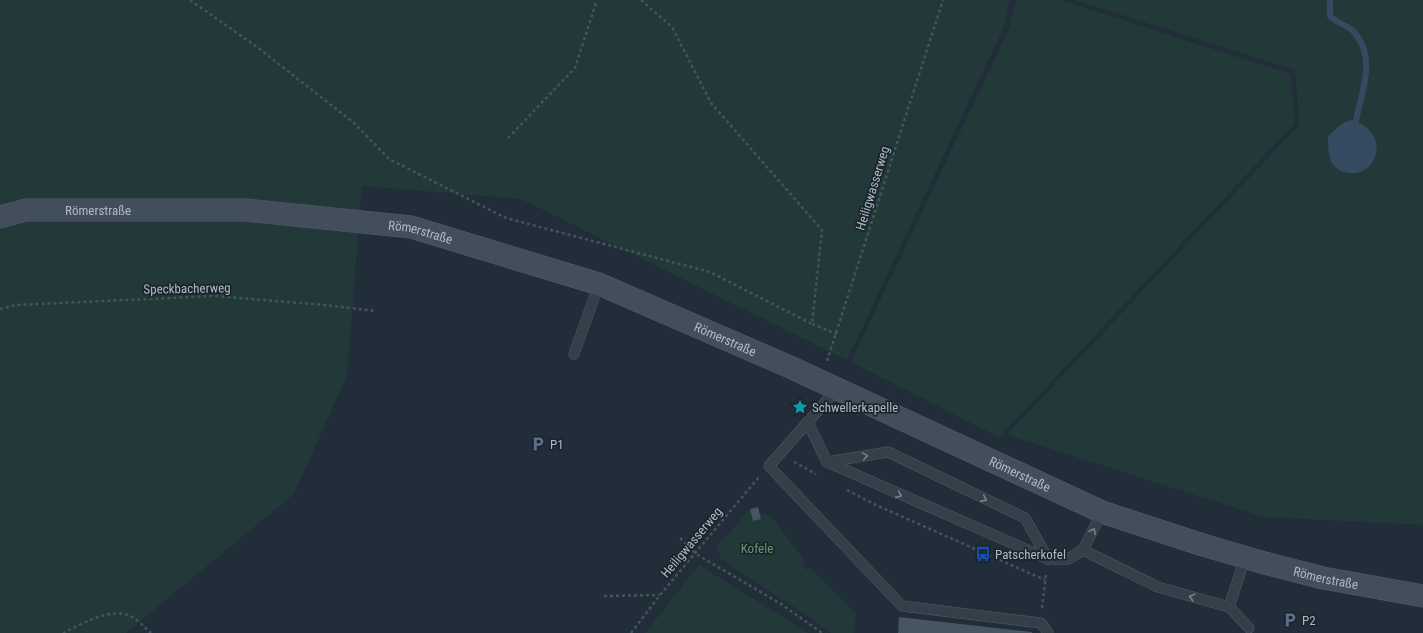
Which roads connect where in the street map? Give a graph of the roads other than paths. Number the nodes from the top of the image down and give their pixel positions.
1 (0, 217) edge
2 (599, 284) junction
3 (574, 354) dead end
4 (828, 385) junction
5 (808, 423) junction
6 (827, 462) junction
7 (1102, 512) junction
8 (1083, 550) junction
9 (1245, 558) junction
10 (1048, 559) junction
11 (1420, 600) edge
12 (1229, 607) junction
13 (1249, 628) dead end
14 (1048, 633) edge

1 - 2 main road, Römerstraße
2 - 3 lane
2 - 4 main road, Römerstraße
4 - 5 lane
4 - 7 main road, Römerstraße
5 - 6 lane
5 - 14 lane
6 -> 10 lane
6 -> 10 lane
8 -> 7 lane
7 - 9 main road, Römerstraße
8 - 10 lane
12 -> 8 lane
9 - 11 main road, Römerstraße
9 - 12 lane
12 - 13 lane

